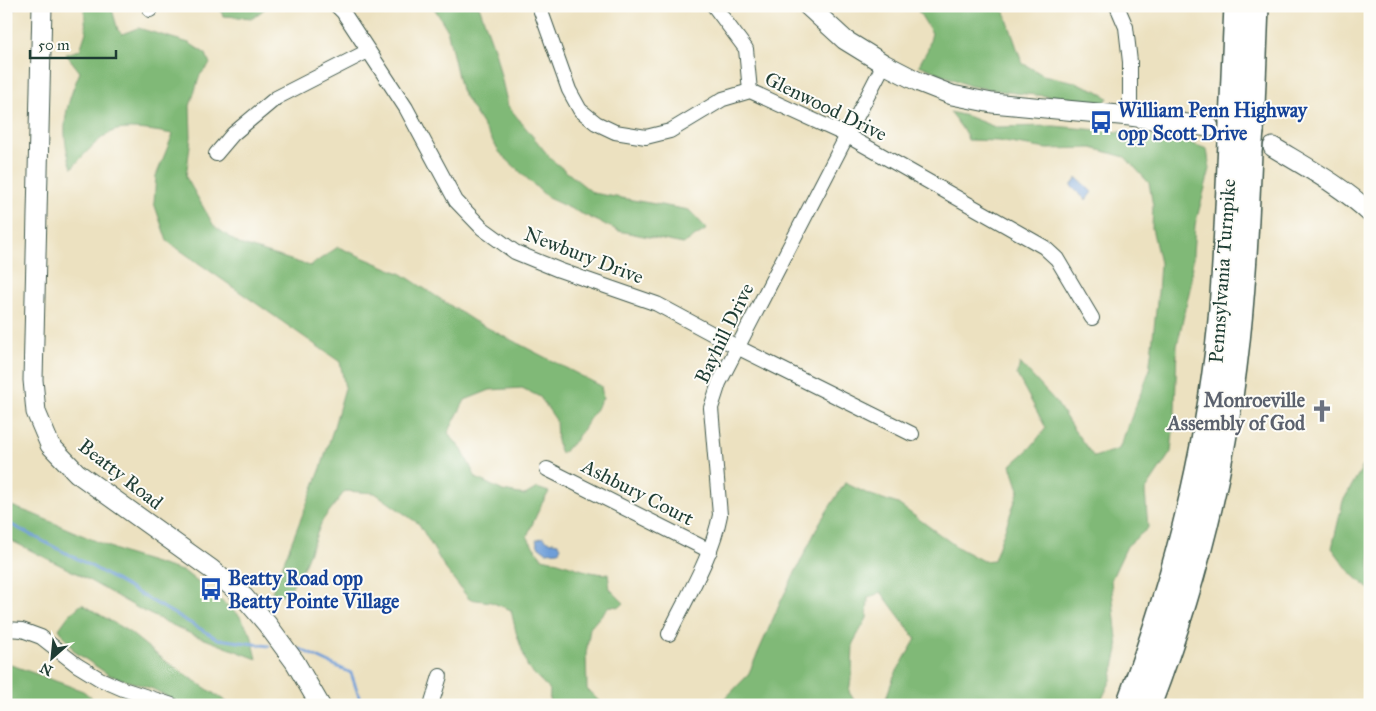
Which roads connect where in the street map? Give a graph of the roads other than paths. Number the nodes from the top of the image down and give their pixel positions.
1 (337, 6) edge
2 (539, 6) edge
3 (714, 6) edge
4 (808, 6) edge
5 (1117, 6) edge
6 (1237, 6) edge
7 (1256, 6) edge
8 (42, 10) edge
9 (368, 51) junction
10 (884, 64) junction
11 (750, 91) junction
12 (1130, 116) junction
13 (846, 135) junction
14 (1241, 137) junction
15 (216, 154) dead end
16 (1370, 213) edge
17 (1092, 318) dead end
18 (737, 347) junction
19 (912, 434) dead end
20 (548, 468) dead end
21 (710, 551) junction
22 (6, 629) edge
23 (668, 634) dead end
24 (440, 676) dead end
25 (172, 705) edge
26 (320, 705) edge
27 (431, 705) edge
28 (1128, 705) edge
29 (1148, 705) edge

1 - 9 street, Newbury Drive
2 - 11 street, Glenwood Drive
3 - 11 street
4 - 10 street
5 - 12 street
6 - 14 highway, Pennsylvania Turnpike
7 - 14 highway, Pennsylvania Turnpike
8 - 26 street, Beatty Road
9 - 15 street
9 - 18 street, Newbury Drive
10 - 12 street
10 - 13 street, Bayhill Drive
11 - 13 street, Glenwood Drive
12 - 14 street
13 - 17 street, Glenwood Drive
13 - 18 street, Bayhill Drive
14 - 16 street
14 - 28 highway, Pennsylvania Turnpike
14 - 29 highway, Pennsylvania Turnpike
18 - 19 street, Newbury Drive
18 - 21 street, Bayhill Drive
20 - 21 street, Ashbury Court
21 - 23 street, Bayhill Drive
22 - 25 street
24 - 27 street

